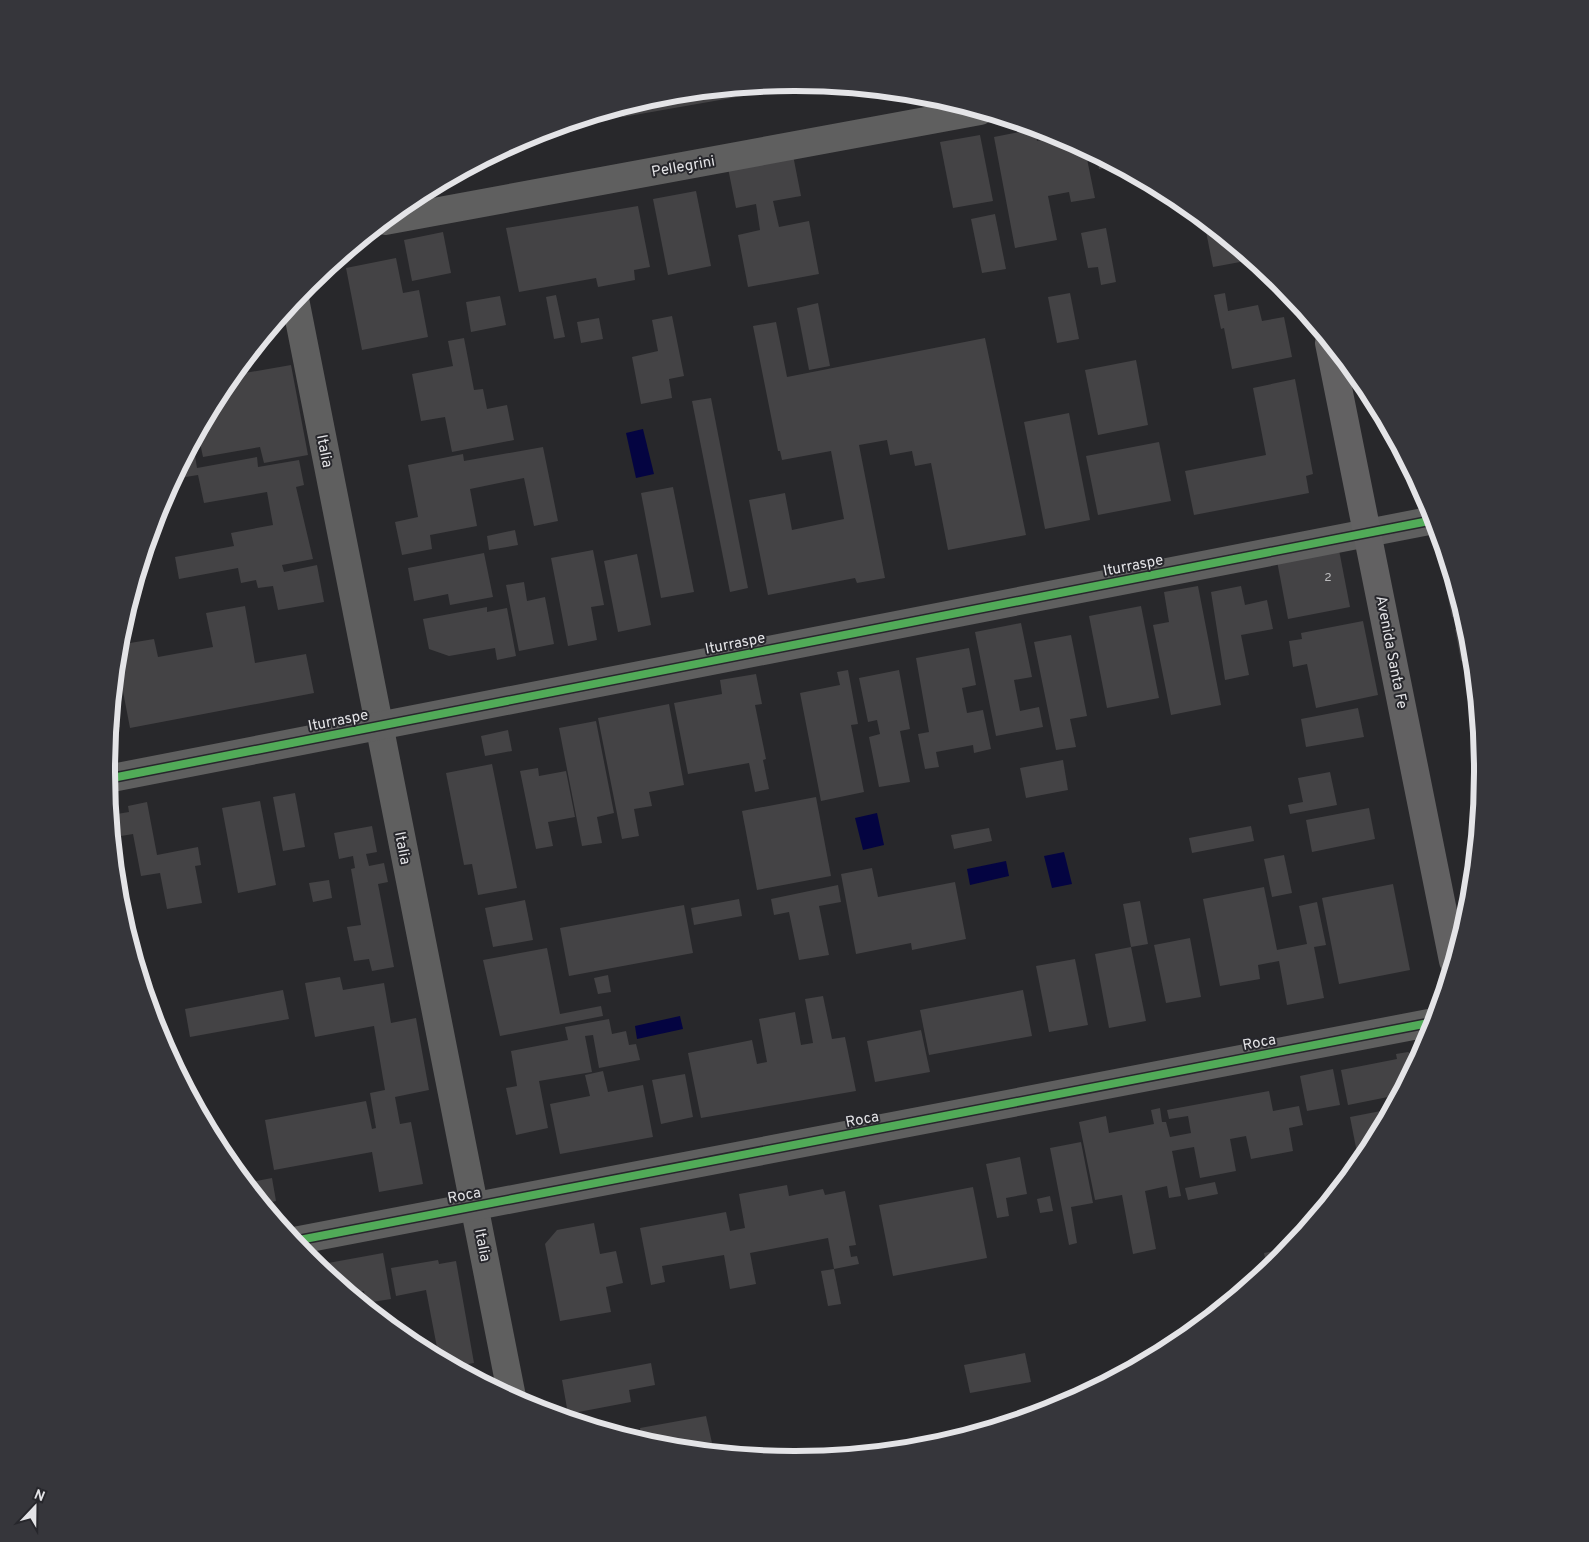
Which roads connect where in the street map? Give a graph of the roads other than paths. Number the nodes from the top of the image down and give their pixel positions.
1 (967, 113) edge
2 (400, 218) edge
3 (297, 308) edge
4 (1332, 355) edge
5 (1427, 521) edge
6 (1369, 533) junction
7 (378, 726) junction
8 (115, 777) edge
9 (1451, 948) edge
10 (1426, 1024) edge
11 (475, 1207) junction
12 (302, 1239) edge
13 (510, 1388) edge

1 - 2 street, Pellegrini
3 - 7 street, Italia
4 - 6 main road, Avenida Santa Fe
5 - 6 street, Iturraspe
6 - 7 street, Iturraspe
6 - 9 main road, Avenida Santa Fe
7 - 8 street, Iturraspe
7 - 11 street, Italia
10 - 11 street, Roca
11 - 12 street, Roca
11 - 13 street, Italia

